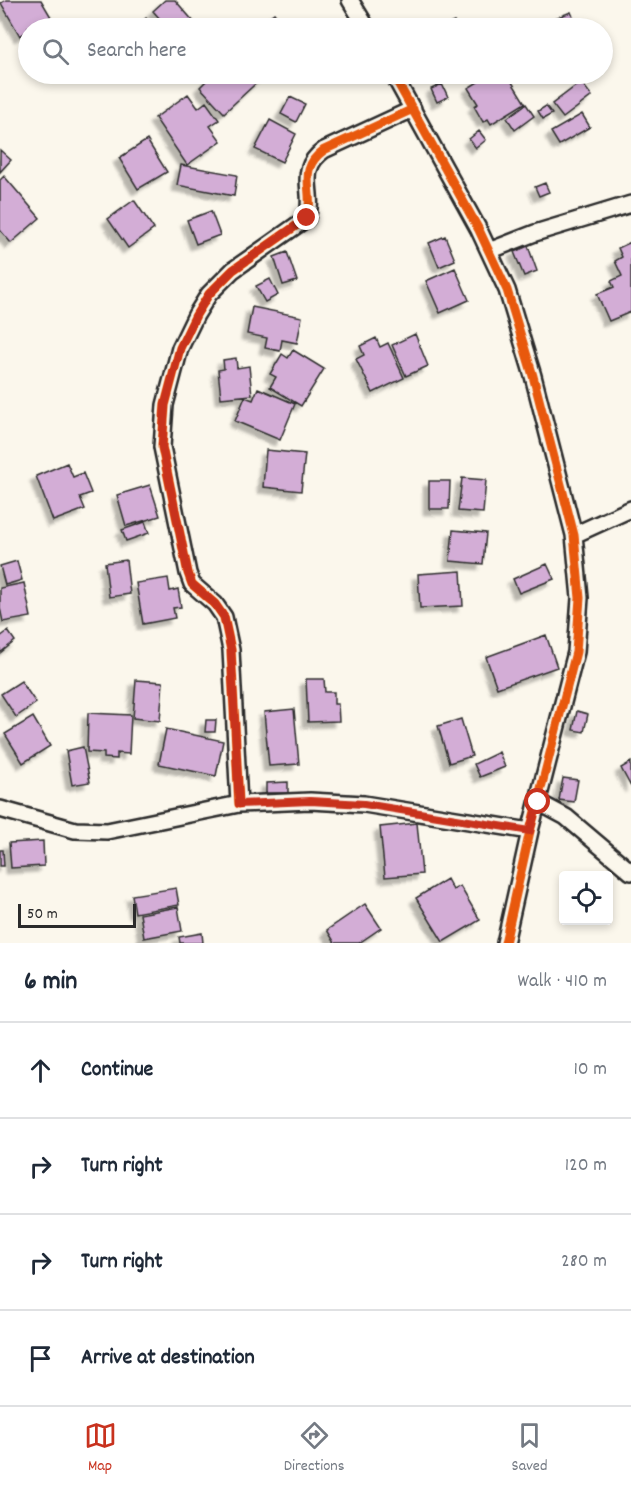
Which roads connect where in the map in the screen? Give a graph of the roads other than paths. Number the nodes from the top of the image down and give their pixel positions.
1 (350, 0) edge
2 (361, 18) edge
3 (399, 84) edge
4 (413, 109) junction
5 (631, 204) edge
6 (489, 251) junction
7 (631, 509) edge
8 (573, 535) junction
9 (538, 802) junction
10 (239, 804) junction
11 (0, 809) edge
12 (530, 831) junction
13 (631, 872) edge
14 (505, 943) edge

1 - 2 street
3 - 4 street
4 - 6 street
4 - 10 street
5 - 6 street
6 - 8 street
7 - 8 street
8 - 9 street
9 - 12 street
9 - 13 street
10 - 11 street
10 - 12 street
12 - 14 street

